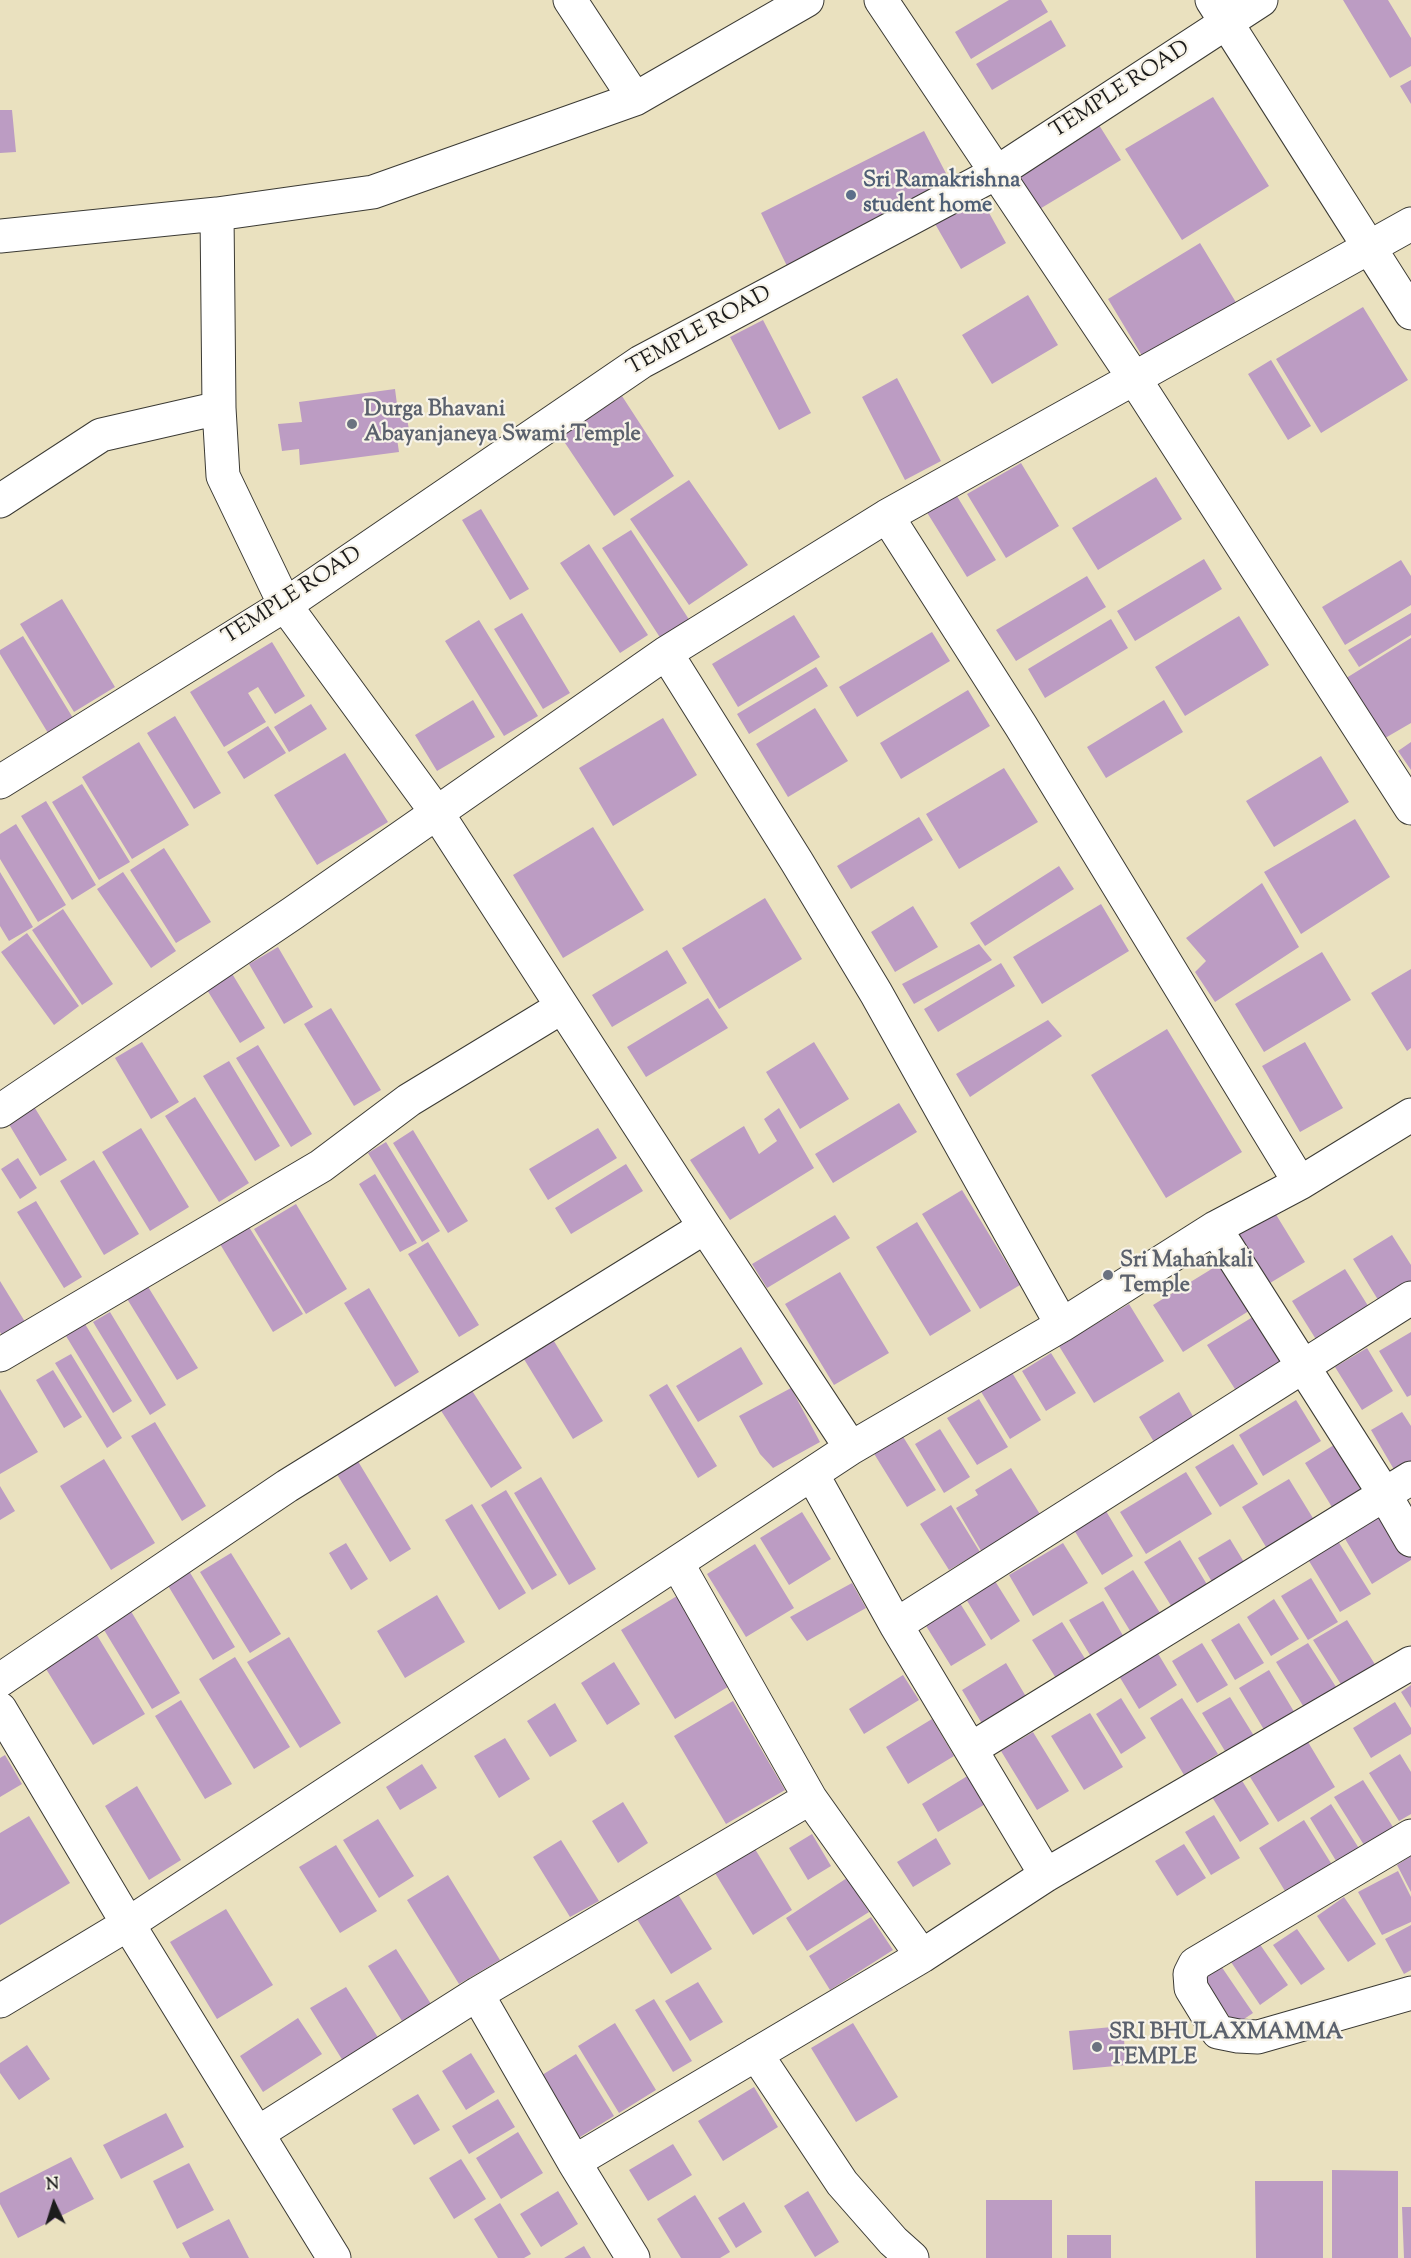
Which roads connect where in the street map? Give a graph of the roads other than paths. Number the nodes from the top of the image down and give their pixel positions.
1 (570, 0) edge
2 (807, 0) edge
3 (880, 0) edge
4 (1261, 0) edge
5 (1219, 11) edge
6 (635, 99) junction
7 (996, 173) junction
8 (216, 214) junction
9 (1411, 224) edge
10 (0, 236) edge
11 (1371, 248) junction
12 (1411, 313) edge
13 (1134, 378) junction
14 (219, 408) junction
15 (0, 501) edge
16 (887, 516) junction
17 (285, 604) junction
18 (666, 653) junction
19 (1, 778) edge
20 (1411, 808) edge
21 (437, 813) junction
22 (562, 1007) junction
23 (0, 1111) edge
24 (1411, 1115) edge
25 (1300, 1183) junction
26 (705, 1227) junction
27 (1215, 1228) junction
28 (1411, 1298) edge
29 (1062, 1325) junction
30 (0, 1355) edge
31 (1303, 1366) junction
32 (851, 1448) junction
33 (812, 1474) junction
34 (1398, 1486) edge
35 (1411, 1540) edge
36 (677, 1563) junction
37 (896, 1625) junction
38 (1411, 1663) edge
39 (0, 1680) edge
40 (0, 1709) edge
41 (970, 1749) junction
42 (810, 1798) junction
43 (1411, 1836) edge
44 (1046, 1875) junction
45 (128, 1924) junction
46 (922, 1956) junction
47 (1411, 1993) edge
48 (477, 1994) junction
49 (0, 2001) edge
50 (756, 2054) junction
51 (258, 2133) junction
52 (574, 2162) junction
53 (334, 2258) edge
54 (633, 2258) edge
55 (912, 2258) edge

1 - 6 street
2 - 6 street
3 - 7 street
4 - 5 street, TEMPLE ROAD
5 - 7 street, TEMPLE ROAD
5 - 11 street
6 - 8 street
7 - 13 street
7 - 17 street, TEMPLE ROAD
8 - 10 street
8 - 14 street
9 - 11 street
11 - 12 street
11 - 13 street
13 - 16 street
13 - 20 street
14 - 15 street
14 - 17 street
16 - 18 street
16 - 25 street
17 - 19 street, TEMPLE ROAD
17 - 21 street
18 - 21 street
18 - 29 street
21 - 22 street
21 - 23 street
22 - 26 street
22 - 30 street
24 - 25 street
25 - 27 street
26 - 32 street
26 - 39 street
27 - 29 street
27 - 31 street
28 - 31 street
29 - 32 street
31 - 34 street
31 - 37 street
32 - 33 street
33 - 36 street
33 - 37 street
34 - 35 street
34 - 41 street
36 - 42 street
36 - 45 street
37 - 41 street
38 - 44 street
40 - 45 street
41 - 44 street
42 - 46 street
42 - 48 street
43 - 47 street
44 - 46 street
45 - 49 street
45 - 51 street
46 - 50 street
48 - 51 street
48 - 52 street
50 - 52 street
50 - 55 street
51 - 53 street
52 - 54 street

